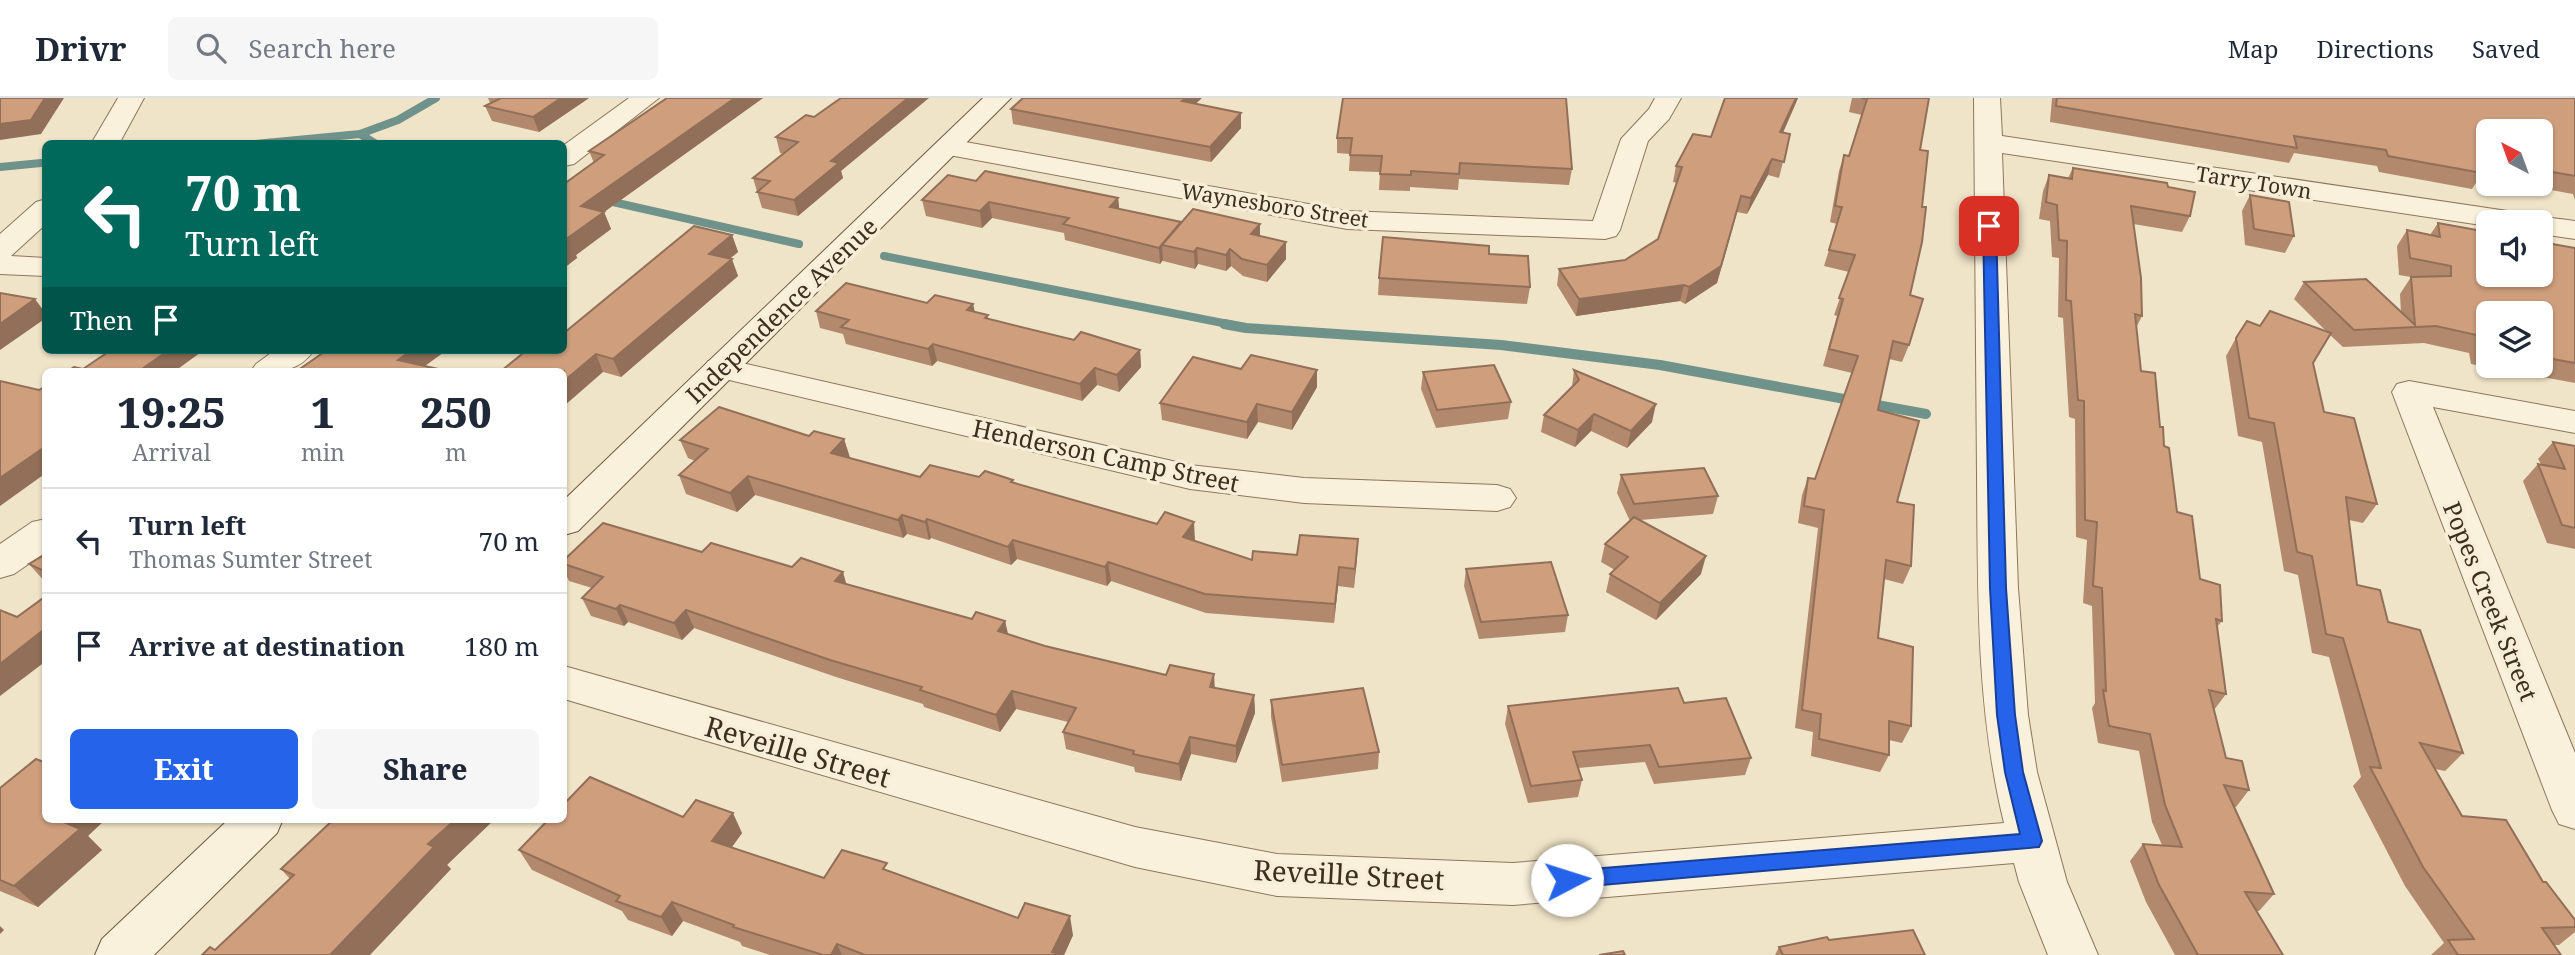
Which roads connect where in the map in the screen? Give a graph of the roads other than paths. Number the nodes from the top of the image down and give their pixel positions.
1 (131, 98) edge
2 (646, 98) edge
3 (998, 98) edge
4 (1668, 98) edge
5 (1987, 98) edge
6 (108, 140) edge
7 (1987, 142) junction
8 (949, 147) junction
9 (567, 156) edge
10 (42, 212) edge
11 (2476, 215) edge
12 (2553, 227) edge
13 (2575, 230) edge
14 (0, 250) edge
15 (0, 265) edge
16 (42, 267) edge
17 (291, 354) edge
18 (272, 368) edge
19 (720, 368) junction
20 (2575, 422) edge
21 (1497, 498) dead end
22 (567, 519) edge
23 (42, 535) edge
24 (0, 565) edge
25 (567, 684) edge
26 (2575, 810) edge
27 (256, 823) edge
28 (2032, 841) junction
29 (120, 955) edge
30 (2073, 955) edge

1 - 6 street
2 - 9 street
3 - 8 street, Independence Avenue
4 - 8 street, Waynesboro Street
5 - 7 street
7 - 11 street, Tarry Town
7 - 28 street
8 - 19 street, Independence Avenue
10 - 14 street
12 - 13 street
15 - 16 street
17 - 18 street
19 - 21 street, Henderson Camp Street
19 - 22 street, Independence Avenue
20 - 26 street, Popes Creek Street
23 - 24 street
25 - 28 street, Reveille Street
27 - 29 street
28 - 30 street

